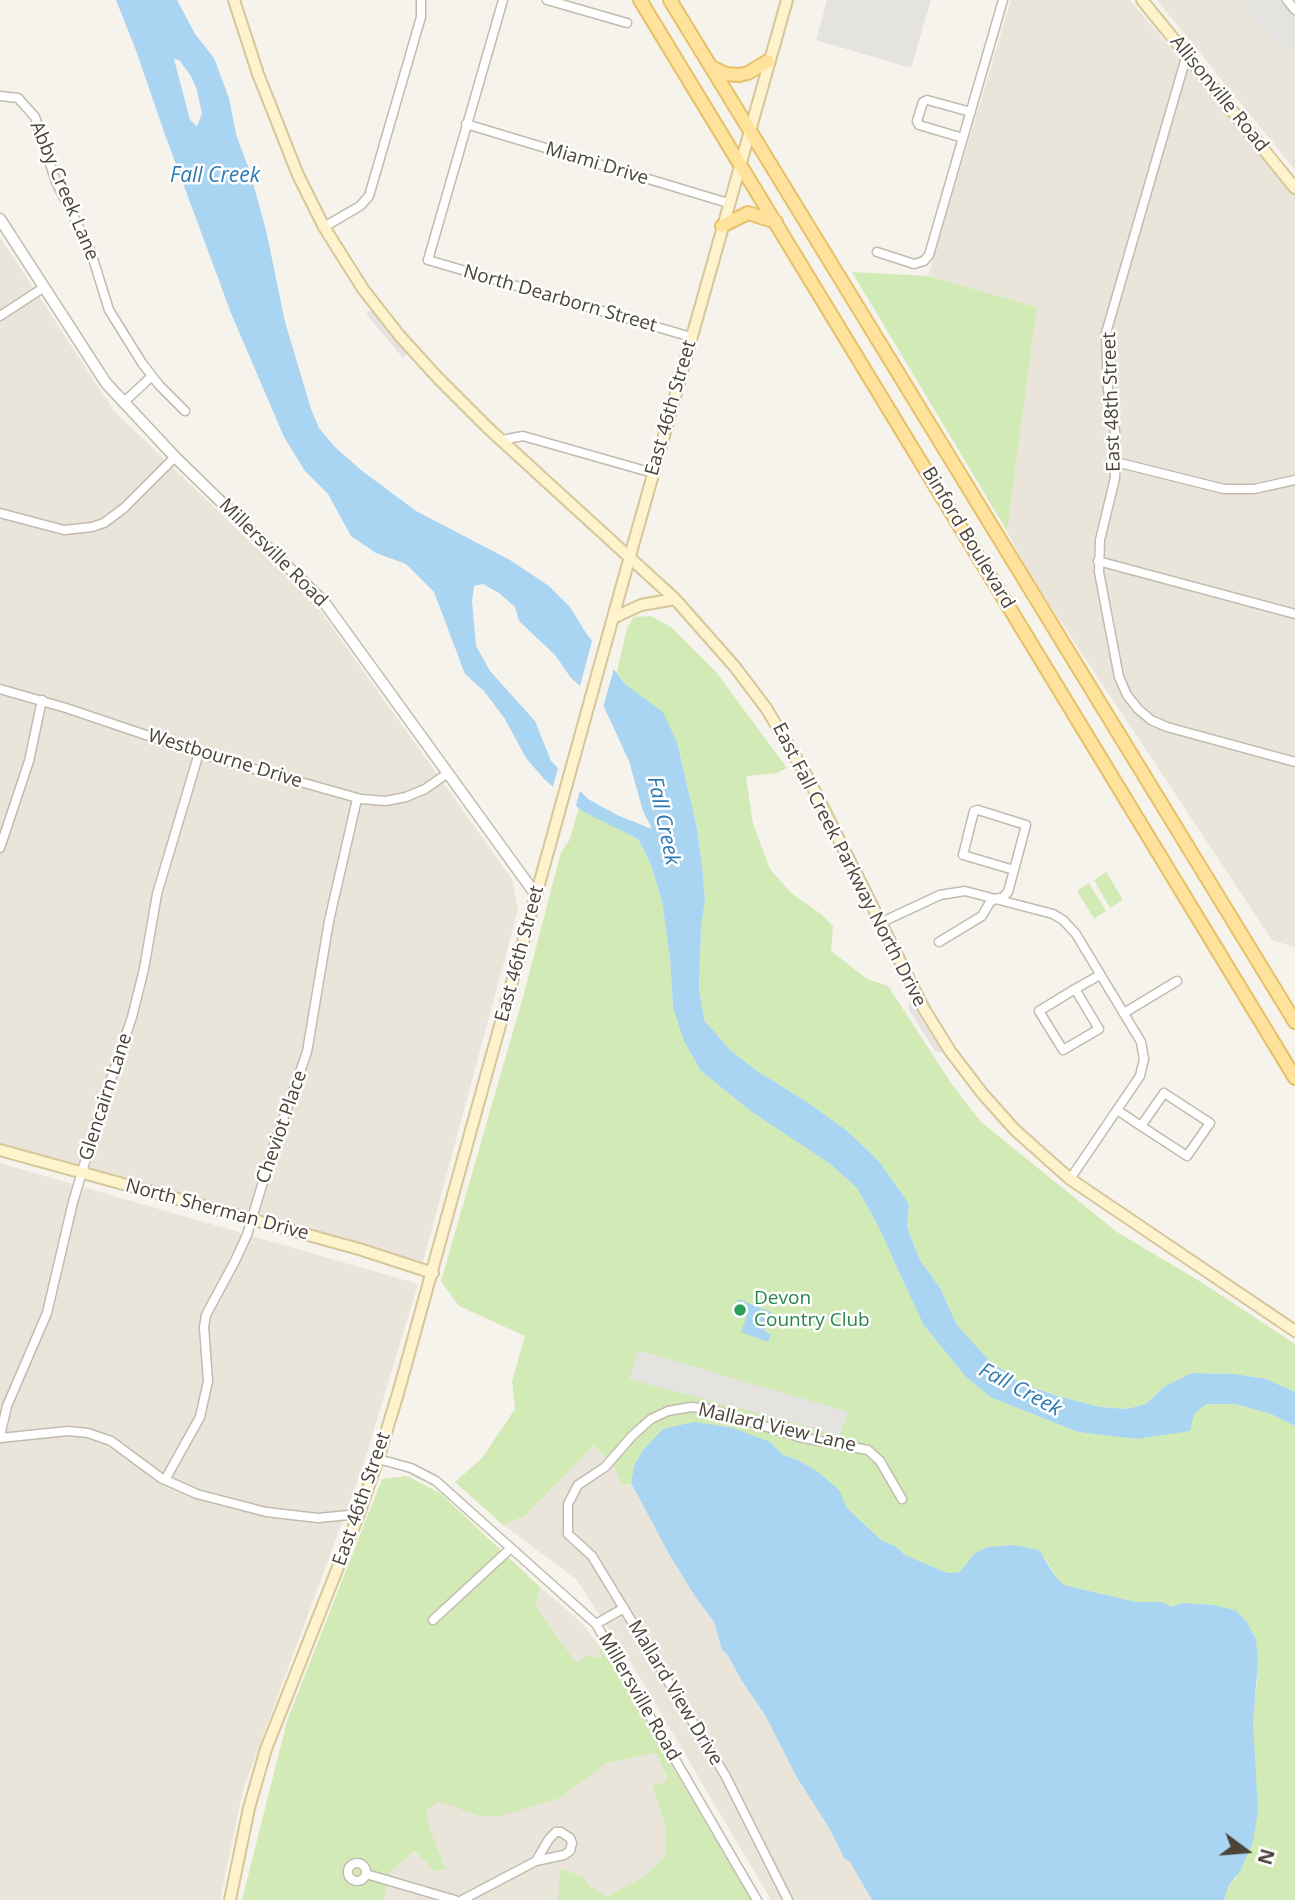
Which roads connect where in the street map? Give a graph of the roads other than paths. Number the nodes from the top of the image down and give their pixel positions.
1 (234, 0) edge
2 (421, 0) edge
3 (503, 0) edge
4 (547, 0) edge
5 (640, 0) edge
6 (670, 0) edge
7 (787, 0) edge
8 (1003, 0) edge
9 (1142, 0) edge
10 (1287, 0) edge
11 (1295, 10) edge
12 (627, 23) dead end
13 (1187, 54) junction
14 (768, 61) junction
15 (710, 67) junction
16 (0, 96) edge
17 (971, 112) junction
18 (466, 124) junction
19 (749, 129) junction
20 (963, 138) junction
21 (740, 163) junction
22 (1295, 188) edge
23 (729, 203) junction
24 (0, 219) edge
25 (776, 222) junction
26 (722, 226) junction
27 (324, 227) junction
28 (877, 253) dead end
29 (43, 288) junction
30 (0, 316) edge
31 (691, 337) junction
32 (152, 376) junction
33 (123, 403) junction
34 (186, 411) dead end
35 (502, 440) junction
36 (175, 457) junction
37 (1116, 463) junction
38 (653, 473) junction
39 (1295, 480) edge
40 (0, 513) edge
41 (630, 556) junction
42 (1098, 561) junction
43 (675, 599) junction
44 (1295, 614) edge
45 (613, 618) junction
46 (0, 689) edge
47 (42, 700) junction
48 (199, 754) junction
49 (1295, 762) edge
50 (448, 773) junction
51 (357, 799) junction
52 (0, 848) edge
53 (1014, 870) junction
54 (536, 895) junction
55 (999, 899) junction
56 (882, 922) junction
57 (939, 942) dead end
58 (1100, 975) junction
59 (1177, 981) dead end
60 (1075, 989) junction
61 (1124, 1013) junction
62 (1295, 1022) edge
63 (1295, 1077) edge
64 (1117, 1110) junction
65 (1142, 1126) junction
66 (0, 1150) edge
67 (82, 1173) junction
68 (1070, 1179) junction
69 (251, 1220) junction
70 (433, 1273) junction
71 (1295, 1331) edge
72 (0, 1437) edge
73 (379, 1459) junction
74 (165, 1480) junction
75 (573, 1492) joint
76 (902, 1499) dead end
77 (359, 1514) junction
78 (511, 1548) junction
79 (624, 1608) junction
80 (433, 1620) dead end
81 (596, 1623) junction
82 (536, 1861) junction
83 (366, 1874) dead end
84 (230, 1900) edge
85 (455, 1900) edge
86 (462, 1900) edge
87 (757, 1900) edge
88 (788, 1900) edge

1 - 27 main road, East Fall Creek Parkway North Drive
2 - 27 street
3 - 18 street
4 - 12 street
5 - 21 main road, Binford Boulevard
6 - 15 main road, Binford Boulevard
7 - 14 main road, East 46th Street
8 - 17 street
9 - 13 main road, Allisonville Road
10 - 11 street
13 - 22 main road, Allisonville Road
13 - 37 street, East 48th Street
14 - 15 main road
14 - 19 main road, East 46th Street
15 - 19 main road, Binford Boulevard
16 - 32 street, Abby Creek Lane
17 - 20 street
17 - 20 street
18 - 23 street, Miami Drive
18 - 31 street, North Dearborn Street
19 - 21 main road, East 46th Street
19 - 62 main road, Binford Boulevard
20 - 28 street
21 - 23 main road, East 46th Street
21 - 25 main road, Binford Boulevard
23 - 26 main road, East 46th Street
24 - 29 street, Millersville Road
25 - 26 main road
25 - 63 main road, Binford Boulevard
26 - 31 main road, East 46th Street
27 - 35 main road, East Fall Creek Parkway North Drive
29 - 30 street
29 - 33 street, Millersville Road
31 - 38 main road, East 46th Street
32 - 33 street
32 - 34 street, Abby Creek Lane
33 - 36 street, Millersville Road
35 - 38 street
35 - 41 main road, East Fall Creek Parkway North Drive
36 - 40 street
36 - 50 street, Millersville Road
37 - 39 street
37 - 42 street, East 48th Street
38 - 41 main road, East 46th Street
41 - 43 main road, East Fall Creek Parkway North Drive
41 - 45 main road, East 46th Street
42 - 44 street
42 - 49 street, East 48th Street
43 - 45 main road
43 - 56 main road, East Fall Creek Parkway North Drive
45 - 54 main road, East 46th Street
46 - 47 street, Westbourne Drive
47 - 48 street, Westbourne Drive
47 - 52 street
48 - 51 street, Westbourne Drive
48 - 67 street, Glencairn Lane
50 - 51 street, Westbourne Drive
50 - 54 street, Millersville Road
51 - 69 street, Cheviot Place
53 - 53 street
53 - 55 street
54 - 70 main road, East 46th Street
55 - 56 street
55 - 57 street
55 - 58 street
56 - 68 main road, East Fall Creek Parkway North Drive
58 - 60 street
58 - 61 street
59 - 61 street
60 - 60 street
61 - 64 street
64 - 65 street
64 - 68 street
65 - 65 street
66 - 67 main road, North Sherman Drive
67 - 69 main road, North Sherman Drive
67 - 72 street, Glencairn Lane
68 - 71 main road, East Fall Creek Parkway North Drive
69 - 70 main road, North Sherman Drive
69 - 74 street, Cheviot Place
70 - 73 main road, East 46th Street
72 - 74 street
73 - 77 main road, East 46th Street
73 - 78 street, Millersville Road
74 - 77 street
75 - 76 street, Mallard View Lane
75 - 79 street, Mallard View Drive
77 - 84 main road, East 46th Street
78 - 80 street
78 - 81 street, Millersville Road
79 - 81 street
79 - 88 street, Mallard View Drive
81 - 87 street, Millersville Road
82 - 82 street
82 - 86 street
83 - 85 street

